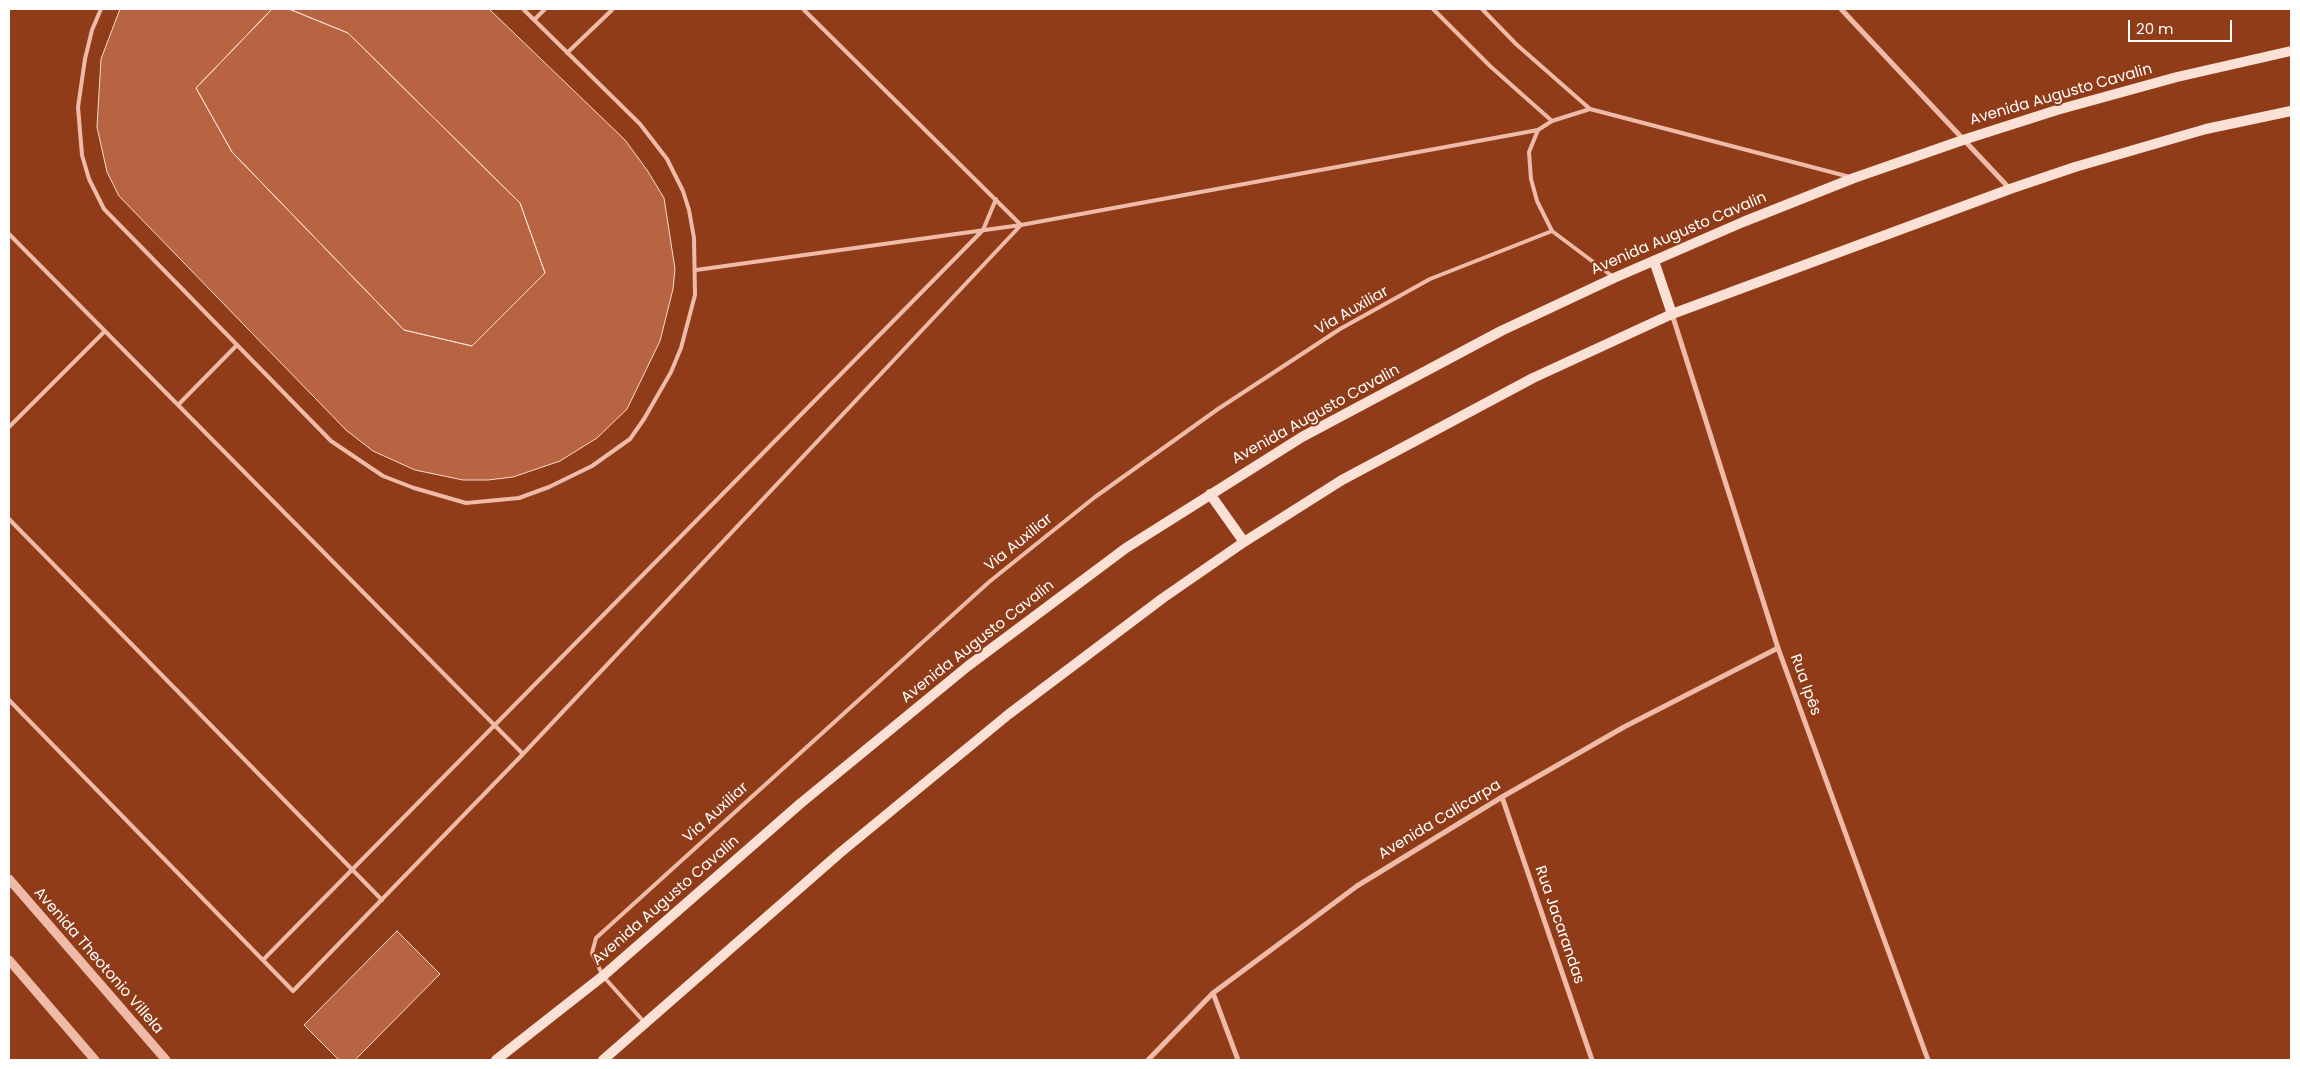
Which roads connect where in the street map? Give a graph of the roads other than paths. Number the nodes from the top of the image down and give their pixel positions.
1 (101, 9) edge
2 (522, 9) edge
3 (545, 9) edge
4 (613, 9) edge
5 (803, 9) edge
6 (1433, 9) edge
7 (1482, 9) edge
8 (1841, 9) edge
9 (534, 20) junction
10 (2291, 51) edge
11 (567, 53) junction
12 (1590, 109) junction
13 (2291, 111) edge
14 (1552, 121) junction
15 (1538, 130) junction
16 (1963, 140) junction
17 (1854, 178) junction
18 (2010, 189) junction
19 (996, 199) junction
20 (1021, 225) junction
21 (983, 230) junction
22 (1552, 232) junction
23 (9, 234) edge
24 (1654, 261) junction
25 (696, 270) junction
26 (1614, 278) junction
27 (1672, 314) junction
28 (105, 331) junction
29 (237, 345) junction
30 (178, 405) junction
31 (9, 427) edge
32 (1210, 494) junction
33 (9, 519) edge
34 (1244, 542) junction
35 (1778, 648) junction
36 (9, 700) edge
37 (493, 724) junction
38 (523, 754) junction
39 (1502, 797) junction
40 (352, 869) junction
41 (9, 879) edge
42 (382, 900) junction
43 (9, 960) edge
44 (263, 960) junction
45 (603, 976) junction
46 (1213, 993) junction
47 (645, 1023) junction
48 (95, 1060) edge
49 (166, 1060) edge
50 (496, 1060) edge
51 (603, 1060) edge
52 (1148, 1060) edge
53 (1238, 1060) edge
54 (1592, 1060) edge
55 (1928, 1060) edge

1 - 29 lane
2 - 9 lane
3 - 9 lane
4 - 11 lane
5 - 19 lane
6 - 14 lane
7 - 12 lane
8 - 16 street
9 - 11 lane
10 - 16 main road, Avenida Augusto Cavalin
11 - 25 lane
12 - 14 lane
12 - 17 lane
13 - 18 main road
14 - 15 lane
15 - 20 lane
15 - 22 lane
16 - 17 main road, Avenida Augusto Cavalin
16 - 18 street
17 - 24 main road, Avenida Augusto Cavalin
18 - 27 main road
19 - 20 lane
19 - 21 lane
20 - 21 lane
20 - 38 lane
21 - 25 lane
21 - 37 lane
22 - 26 lane
22 - 45 lane, Via Auxiliar
23 - 28 lane
24 - 26 main road, Avenida Augusto Cavalin
24 - 27 main road
25 - 29 lane
26 - 32 main road, Avenida Augusto Cavalin
27 - 34 main road
27 - 35 street, Rua Ipês
28 - 30 lane
28 - 31 lane
29 - 30 lane
30 - 37 lane
32 - 34 main road
32 - 45 main road, Avenida Augusto Cavalin
33 - 40 lane
34 - 47 main road
35 - 39 street, Avenida Calicarpa
35 - 55 street, Rua Ipês
36 - 44 lane
37 - 38 lane
37 - 40 lane
38 - 42 lane
39 - 46 street, Avenida Calicarpa
39 - 54 street, Rua Jacarandas
40 - 42 lane
40 - 44 lane
41 - 49 street, Avenida Theotonio Villela
42 - 44 lane
43 - 48 street
45 - 47 lane, Via Auxiliar
45 - 50 main road, Avenida Augusto Cavalin
46 - 52 street, Avenida Calicarpa
46 - 53 street
47 - 51 main road

